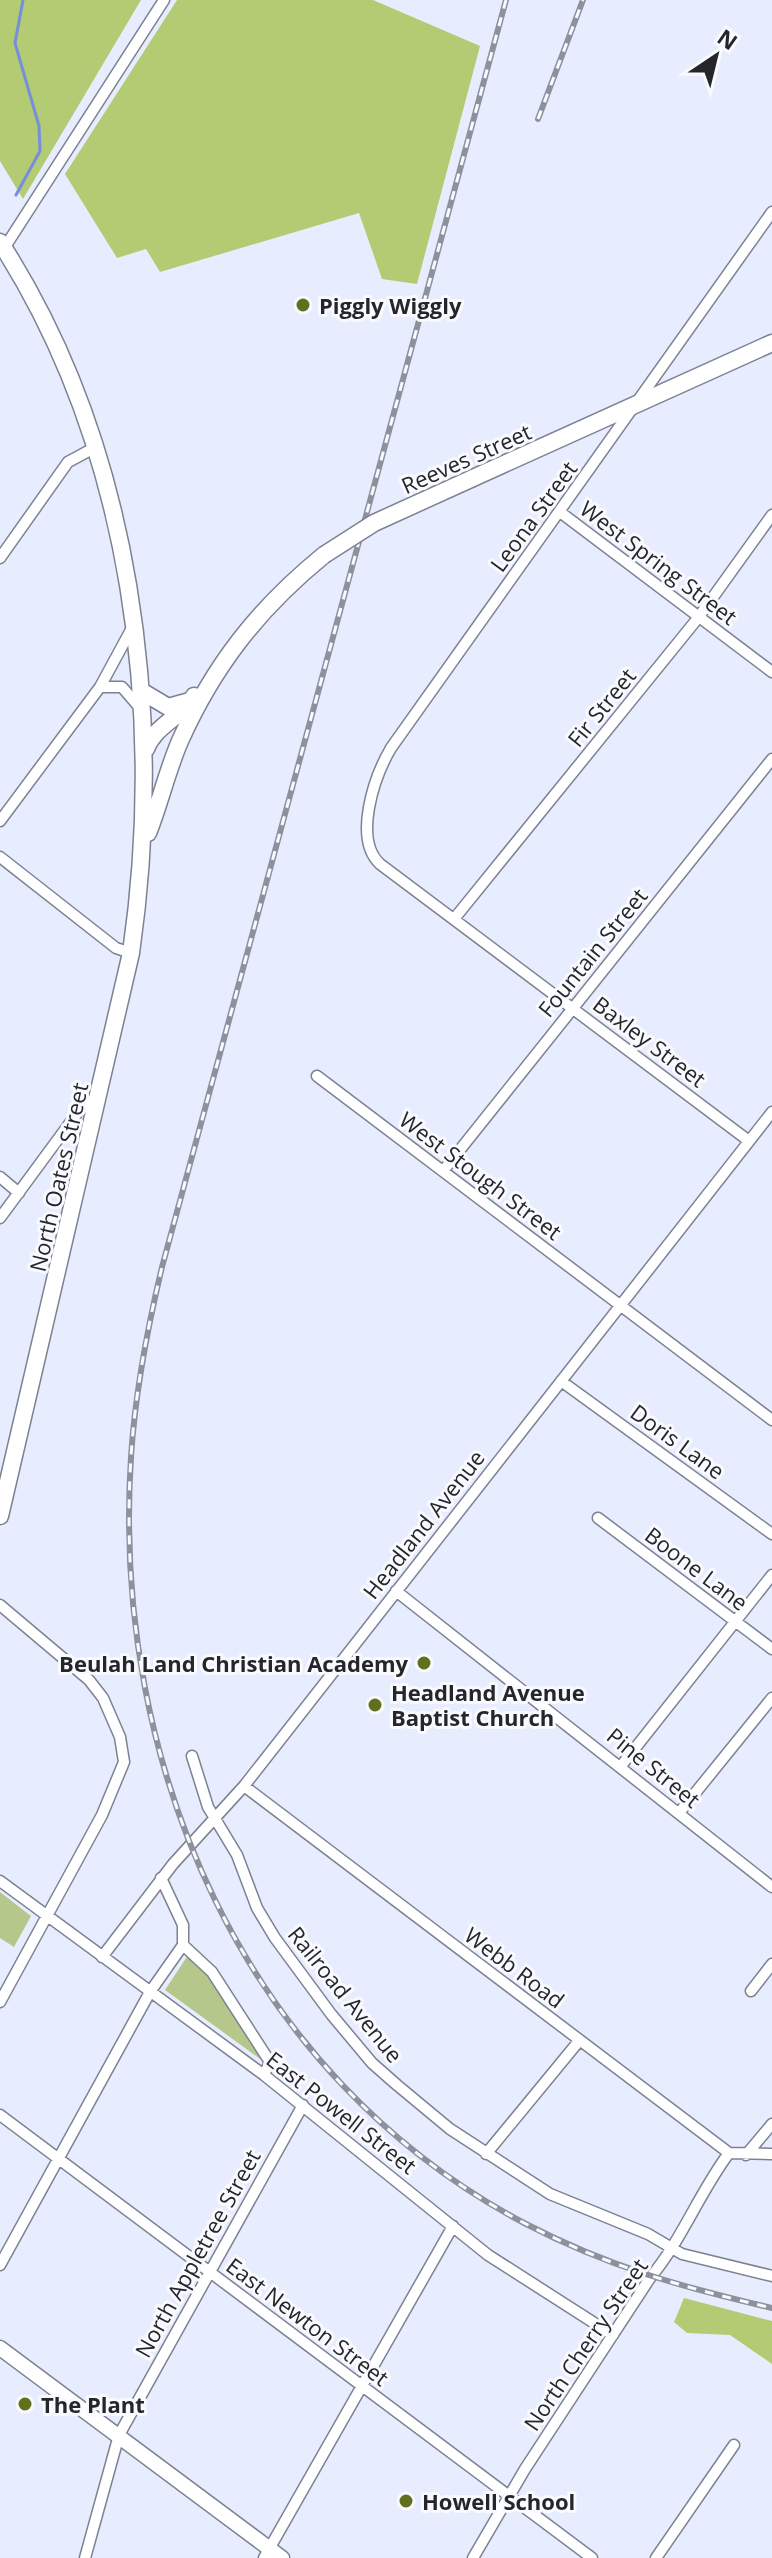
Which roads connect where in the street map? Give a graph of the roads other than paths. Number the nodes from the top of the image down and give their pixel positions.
1 (164, 0) edge
2 (772, 212) edge
3 (1, 249) edge
4 (772, 343) edge
5 (638, 405) junction
6 (94, 448) junction
7 (560, 512) junction
8 (772, 515) edge
9 (0, 558) edge
10 (698, 618) junction
11 (134, 623) junction
12 (217, 667) junction
13 (772, 672) edge
14 (100, 687) junction
15 (143, 692) junction
16 (191, 700) junction
17 (189, 721) junction
18 (147, 724) junction
19 (772, 759) edge
20 (0, 821) edge
21 (142, 846) junction
22 (0, 857) edge
23 (373, 857) joint
24 (454, 919) junction
25 (131, 953) junction
26 (572, 1008) junction
27 (317, 1076) dead end
28 (100, 1094) junction
29 (772, 1112) edge
30 (749, 1141) junction
31 (443, 1171) junction
32 (0, 1177) edge
33 (19, 1193) junction
34 (0, 1218) edge
35 (621, 1305) junction
36 (561, 1381) junction
37 (770, 1414) edge
38 (0, 1516) edge
39 (598, 1518) dead end
40 (772, 1534) edge
41 (772, 1575) edge
42 (396, 1591) junction
43 (0, 1605) edge
44 (736, 1621) junction
45 (772, 1649) edge
46 (772, 1698) edge
47 (192, 1756) dead end
48 (621, 1766) junction
49 (244, 1786) junction
50 (679, 1813) junction
51 (216, 1820) junction
52 (161, 1878) junction
53 (0, 1881) edge
54 (772, 1887) edge
55 (47, 1917) junction
56 (183, 1945) junction
57 (102, 1957) junction
58 (772, 1964) edge
59 (751, 1991) dead end
60 (150, 1992) junction
61 (0, 2002) edge
62 (579, 2041) junction
63 (264, 2075) junction
64 (303, 2105) junction
65 (0, 2115) edge
66 (772, 2124) edge
67 (729, 2153) junction
68 (486, 2154) junction
69 (772, 2154) edge
70 (746, 2155) junction
71 (58, 2158) junction
72 (453, 2226) junction
73 (674, 2250) junction
74 (0, 2265) edge
75 (209, 2272) junction
76 (772, 2276) edge
77 (613, 2335) junction
78 (0, 2348) edge
79 (363, 2387) junction
80 (119, 2435) junction
81 (734, 2445) dead end
82 (509, 2495) junction
83 (272, 2555) edge
84 (85, 2558) edge
85 (473, 2558) edge
86 (592, 2558) edge
87 (656, 2558) edge

1 - 3 street
2 - 5 street, Leona Street
3 - 6 main road
4 - 5 main road, Reeves Street
5 - 7 street, Leona Street
5 - 12 main road, Reeves Street, bridge
6 - 9 street
6 - 11 main road
7 - 10 street, West Spring Street
7 - 23 street, Leona Street
8 - 10 street, Fir Street
10 - 13 street, West Spring Street
10 - 24 street, Fir Street
11 - 14 street
11 - 15 main road
12 - 16 main road, Reeves Street
12 - 17 main road, Reeves Street
14 - 18 street
14 - 20 street
15 - 16 main road
15 - 18 main road
16 - 18 main road, Reeves Street
17 - 18 main road
17 - 21 main road, Reeves Street
18 - 21 main road
19 - 26 street, Fountain Street
21 - 25 main road, North Oates Street
22 - 25 street
23 - 24 street, Baxley Street
24 - 26 street, Baxley Street
25 - 28 main road, North Oates Street
26 - 30 street, Baxley Street
26 - 31 street, Fountain Street
27 - 31 street, West Stough Street
28 - 33 street
28 - 38 main road, North Oates Street
29 - 30 street, Headland Avenue
30 - 35 street, Headland Avenue
31 - 35 street, West Stough Street
32 - 33 street
33 - 34 street
35 - 36 street, Headland Avenue
35 - 37 street, West Stough Street
36 - 40 street, Doris Lane
36 - 42 street, Headland Avenue
39 - 44 street, Boone Lane
41 - 44 street
42 - 48 street, Pine Street
42 - 49 street, Headland Avenue
43 - 55 street
44 - 45 street, Boone Lane
44 - 48 street
46 - 50 street
47 - 51 street, Railroad Avenue
48 - 50 street, Pine Street
49 - 51 street, Headland Avenue
49 - 62 street, Webb Road
50 - 54 street, Pine Street
51 - 52 street, Headland Avenue
51 - 68 street, Railroad Avenue
52 - 56 street
52 - 57 street, Headland Avenue
53 - 55 street, East Powell Street
55 - 57 street, East Powell Street
55 - 61 street
56 - 60 street
56 - 63 street
57 - 60 street, East Powell Street
58 - 59 street
60 - 63 street, East Powell Street
60 - 71 street
62 - 67 street, Webb Road
62 - 68 street
63 - 64 street, East Powell Street
64 - 72 street, East Powell Street
64 - 75 street, North Appletree Street
65 - 71 street, East Newton Street
66 - 70 street
67 - 70 street
67 - 73 street, North Cherry Street
68 - 73 street, Railroad Avenue
69 - 70 street
71 - 74 street
71 - 75 street, East Newton Street
72 - 77 street, East Powell Street
72 - 79 street
73 - 76 street, Railroad Avenue
73 - 77 street, North Cherry Street
75 - 79 street, East Newton Street
75 - 80 street, North Appletree Street
77 - 82 street, North Cherry Street
78 - 80 street
79 - 82 street, East Newton Street
79 - 83 street
80 - 83 street
80 - 84 street, North Appletree Street
81 - 87 street
82 - 85 street, North Cherry Street
82 - 86 street, East Newton Street

